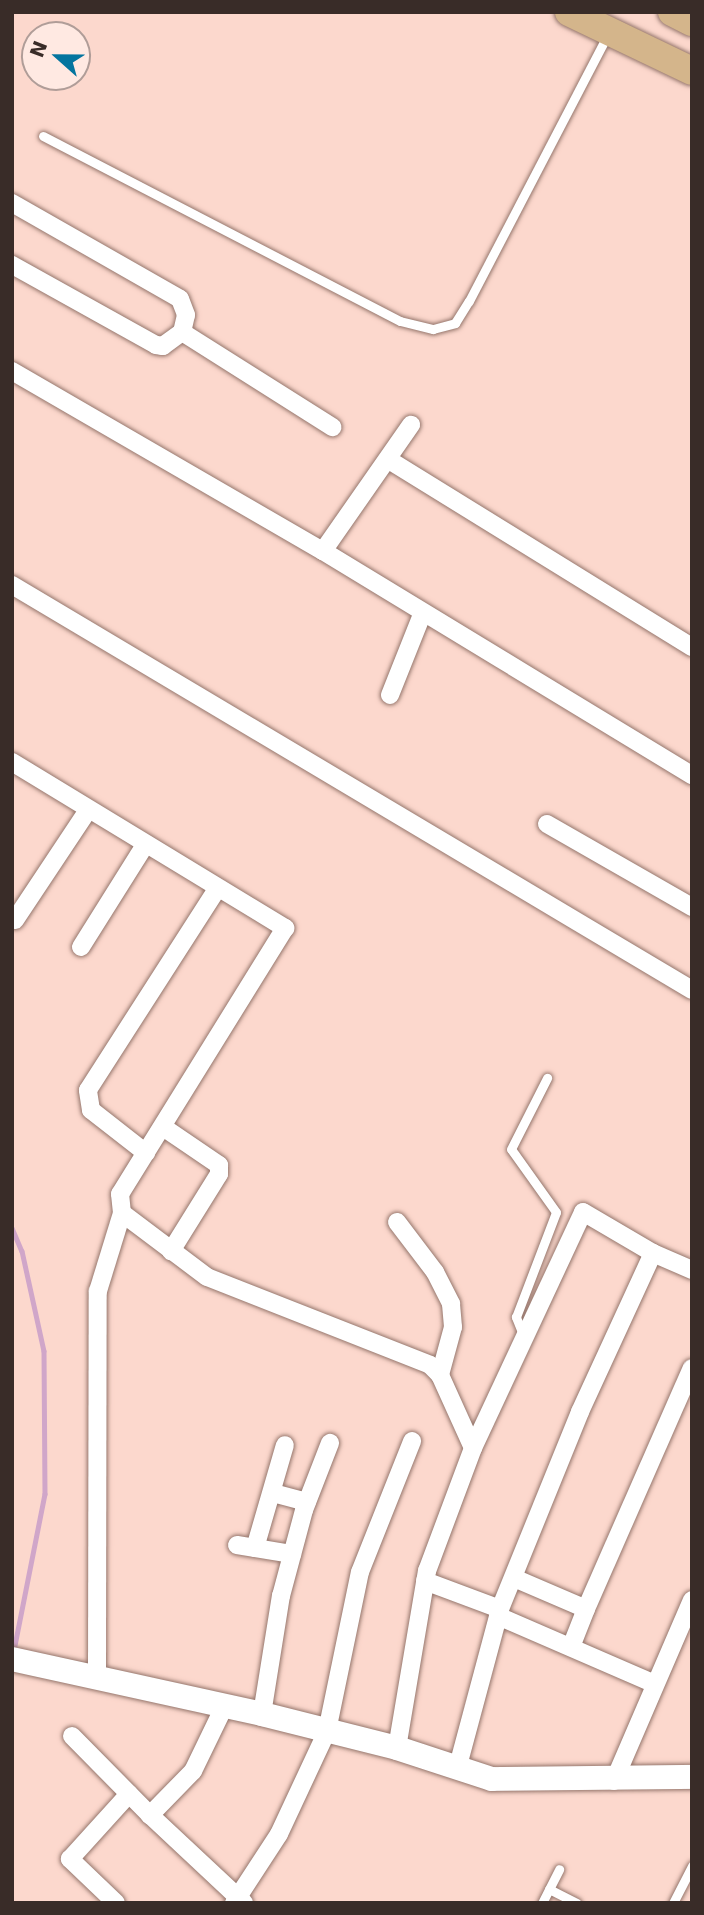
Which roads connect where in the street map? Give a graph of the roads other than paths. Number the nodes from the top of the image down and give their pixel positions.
1 (569, 12) edge
2 (672, 12) edge
3 (692, 22) edge
4 (609, 31) junction
5 (692, 71) edge
6 (43, 136) dead end
7 (12, 202) edge
8 (12, 265) edge
9 (182, 332) junction
10 (12, 371) edge
11 (411, 425) dead end
12 (332, 426) dead end
13 (389, 460) junction
14 (323, 551) junction
15 (12, 585) edge
16 (423, 612) junction
17 (692, 647) edge
18 (390, 695) dead end
19 (12, 762) edge
20 (692, 775) edge
21 (88, 810) junction
22 (547, 824) dead end
23 (145, 845) junction
24 (217, 889) junction
25 (692, 908) edge
26 (16, 920) dead end
27 (81, 947) dead end
28 (692, 990) edge
29 (547, 1078) dead end
30 (163, 1127) junction
31 (146, 1153) junction
32 (122, 1213) junction
33 (397, 1222) dead end
34 (171, 1251) junction
35 (653, 1253) junction
36 (692, 1270) edge
37 (524, 1338) junction
38 (692, 1368) edge
39 (440, 1376) junction
40 (412, 1441) dead end
41 (330, 1443) dead end
42 (285, 1445) dead end
43 (473, 1447) junction
44 (273, 1493) junction
45 (307, 1502) junction
46 (292, 1554) junction
47 (513, 1578) junction
48 (425, 1581) junction
49 (692, 1600) edge
50 (586, 1609) junction
51 (499, 1613) junction
52 (572, 1647) junction
53 (18, 1660) edge
54 (97, 1678) junction
55 (655, 1684) junction
56 (224, 1707) junction
57 (262, 1714) junction
58 (327, 1731) junction
59 (72, 1736) dead end
60 (397, 1748) junction
61 (457, 1769) junction
62 (692, 1777) edge
63 (614, 1781) junction
64 (129, 1794) junction
65 (150, 1815) junction
66 (692, 1866) edge
67 (559, 1869) dead end
68 (550, 1889) junction
69 (239, 1901) edge
70 (116, 1903) edge
71 (542, 1903) edge
72 (577, 1903) edge
73 (673, 1903) edge

1 - 4 main road
2 - 3 main road
4 - 5 main road
4 - 6 lane
7 - 9 street
8 - 9 street
9 - 12 street
10 - 14 street
11 - 13 street
13 - 14 street
13 - 17 street
14 - 16 street
15 - 28 street
16 - 18 street
16 - 20 street
19 - 21 street
21 - 23 street
21 - 26 street
22 - 25 street
23 - 24 street
23 - 27 street
24 - 30 street
24 - 31 street
29 - 37 lane
30 - 31 street
30 - 34 street
31 - 32 street
32 - 34 street
32 - 54 street
33 - 39 street
34 - 39 street
35 - 36 street
35 - 37 street
35 - 47 street
37 - 43 street
38 - 50 street
39 - 43 street
40 - 58 street
41 - 45 street
42 - 44 street
43 - 48 street
44 - 45 street
44 - 46 street
45 - 46 street
46 - 57 street
47 - 50 street
47 - 51 street
48 - 51 street
48 - 60 street
49 - 55 street
50 - 52 street
51 - 52 street
51 - 61 street
52 - 55 street
53 - 54 street
54 - 56 street
55 - 63 street
56 - 57 street
56 - 65 street
57 - 58 street
58 - 60 street
58 - 69 street
59 - 64 street
60 - 61 street
61 - 63 street
62 - 63 street
64 - 65 street
64 - 70 street
65 - 69 street
66 - 73 lane
67 - 68 lane
68 - 71 lane
68 - 72 lane

